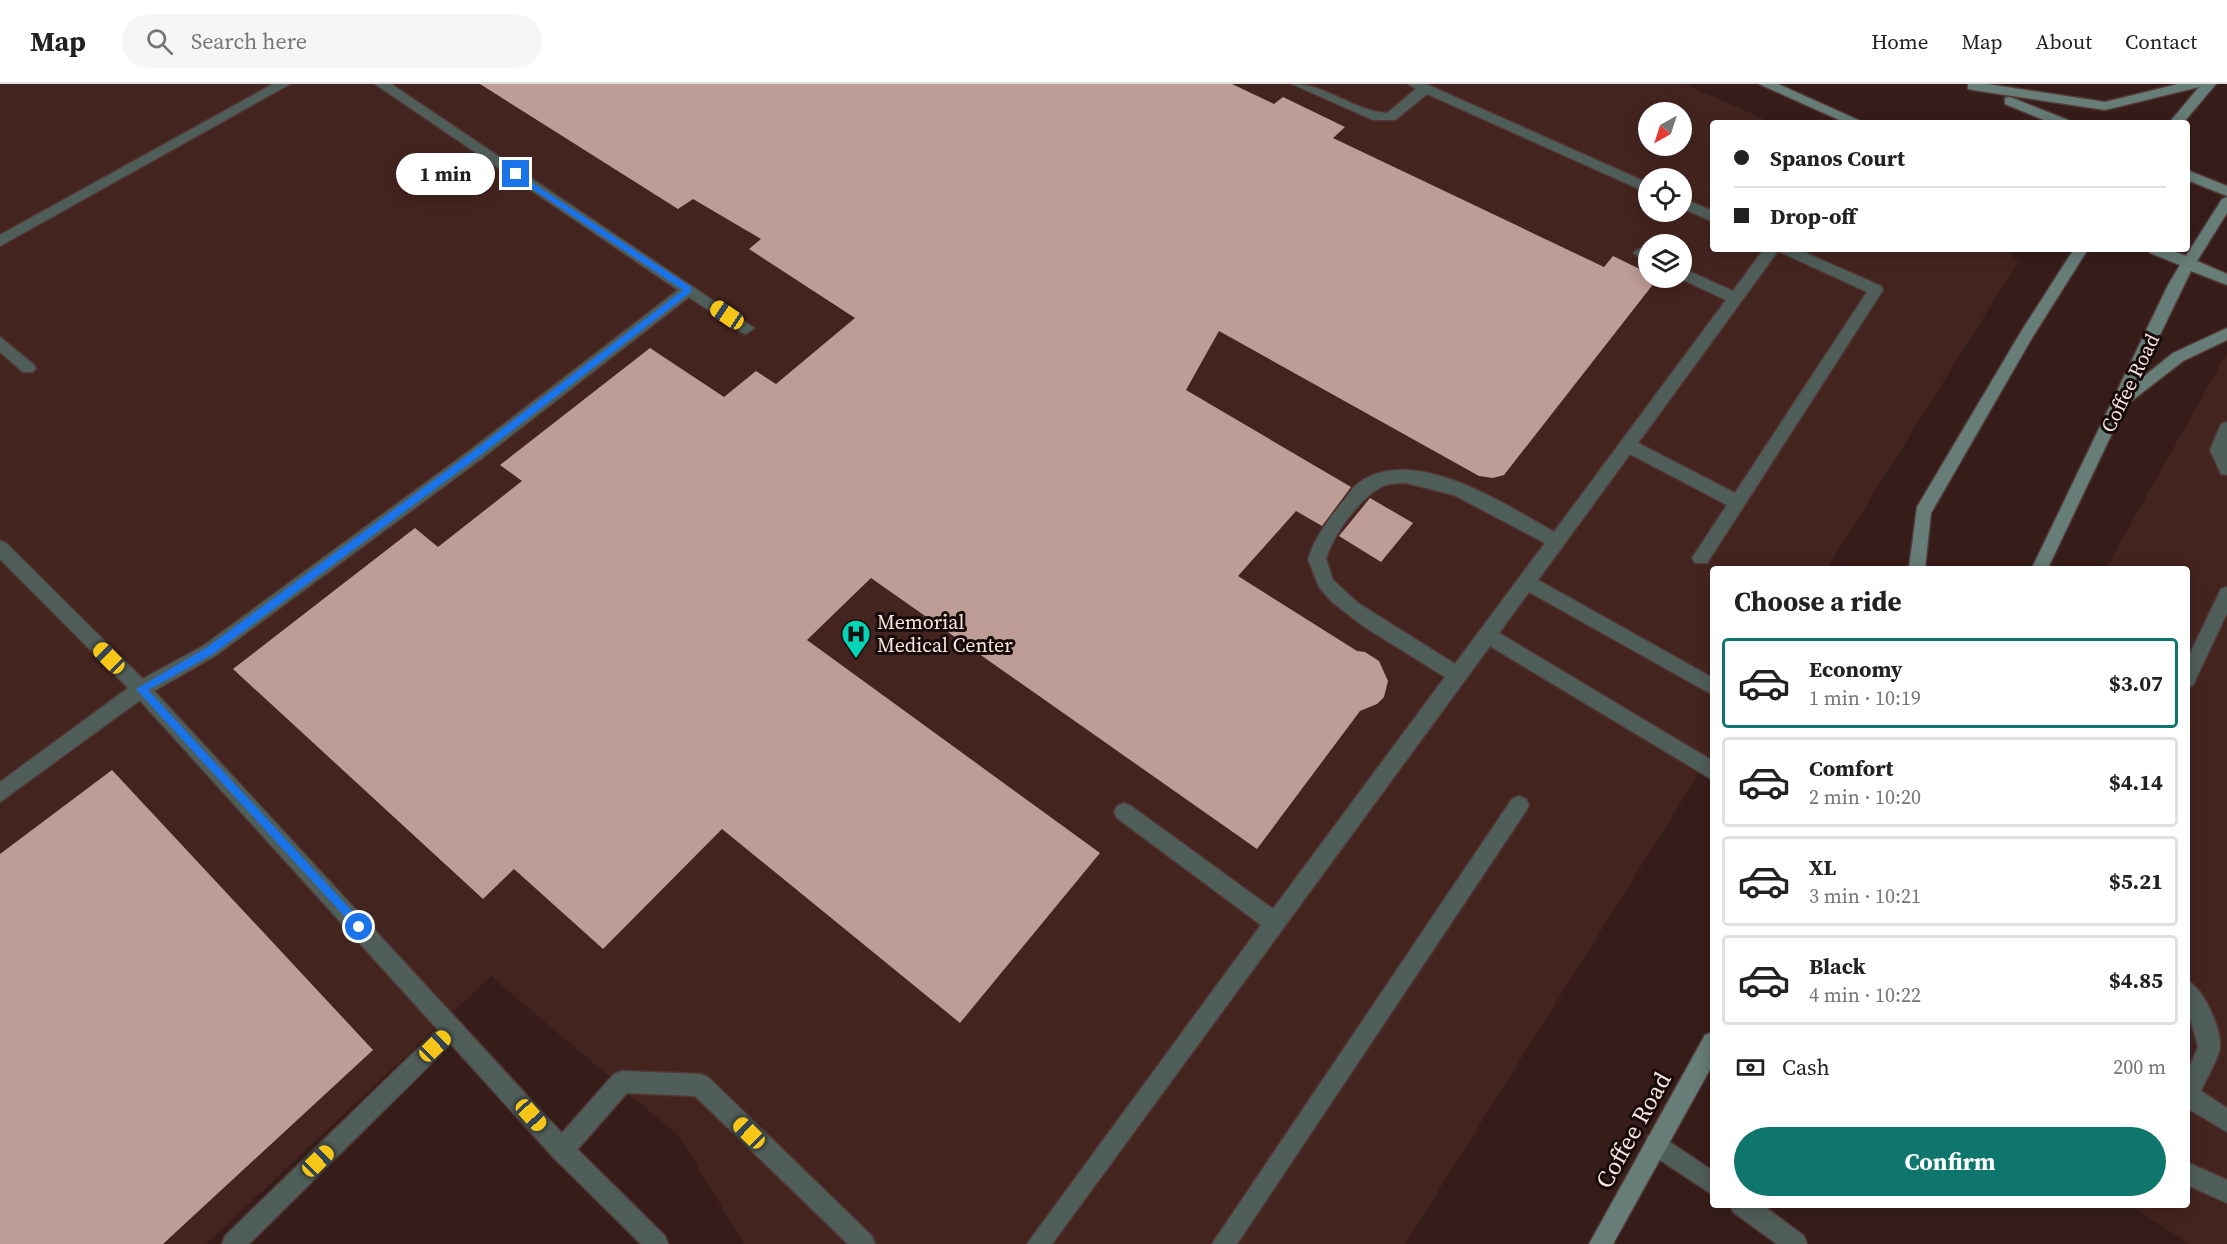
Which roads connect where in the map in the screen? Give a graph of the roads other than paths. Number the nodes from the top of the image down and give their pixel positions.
1 (282, 84) edge
2 (382, 84) edge
3 (1299, 84) edge
4 (1766, 84) edge
5 (2195, 84) edge
6 (2209, 84) edge
7 (1970, 85) edge
8 (1420, 86) edge
9 (1851, 120) edge
10 (2056, 120) edge
11 (2179, 120) edge
12 (2190, 175) edge
13 (1638, 184) edge
14 (2227, 191) edge
15 (2227, 202) edge
16 (1692, 208) edge
17 (1710, 216) edge
18 (0, 241) edge
19 (1770, 252) edge
20 (1792, 252) edge
21 (2079, 252) edge
22 (2162, 252) edge
23 (2190, 264) junction
24 (1692, 278) edge
25 (2227, 280) edge
26 (688, 290) junction
27 (1735, 298) junction
28 (746, 328) dead end
29 (2227, 334) edge
30 (0, 343) edge
31 (28, 368) dead end
32 (2119, 405) junction
33 (2227, 428) edge
34 (1627, 445) junction
35 (2227, 468) edge
36 (1737, 502) junction
37 (1556, 541) junction
38 (0, 548) edge
39 (1701, 558) dead end
40 (1917, 566) edge
41 (2041, 566) edge
42 (1526, 582) junction
43 (2227, 594) edge
44 (1487, 635) junction
45 (2190, 673) edge
46 (1457, 675) junction
47 (1710, 685) edge
48 (141, 689) junction
49 (1710, 769) edge
50 (0, 794) edge
51 (1519, 805) dead end
52 (1124, 813) dead end
53 (1275, 922) junction
54 (2190, 995) edge
55 (452, 1029) junction
56 (1710, 1048) edge
57 (2190, 1091) edge
58 (2190, 1097) edge
59 (2227, 1121) edge
60 (1656, 1144) junction
61 (562, 1149) junction
62 (2190, 1174) edge
63 (1710, 1182) edge
64 (2227, 1192) edge
65 (1747, 1208) edge
66 (233, 1244) edge
67 (657, 1244) edge
68 (864, 1244) edge
69 (1038, 1244) edge
70 (1223, 1244) edge
71 (1600, 1244) edge
72 (1796, 1244) edge

1 - 18 street
2 - 26 street
3 - 8 street
4 - 9 main road
5 - 7 main road
6 - 11 main road
7 - 10 main road
8 - 13 street
12 - 14 main road
15 - 23 main road, Coffee Road
16 - 17 street
19 - 27 street
20 - 36 street
21 - 40 main road
22 - 23 main road
23 - 25 main road
23 - 32 main road, Coffee Road
24 - 27 street
26 - 28 street
26 - 48 street
27 - 34 street
29 - 32 main road
30 - 31 street
32 - 41 main road, Coffee Road
33 - 35 street
34 - 36 street
34 - 37 street
36 - 39 street
37 - 42 street
37 - 46 street
38 - 48 street
42 - 44 street
42 - 47 street
43 - 45 street
44 - 46 street
44 - 49 street
46 - 53 street
48 - 50 street
48 - 55 street
51 - 70 street
52 - 53 street
53 - 69 street
54 - 57 street
55 - 61 street
55 - 66 street
56 - 60 main road, Coffee Road
58 - 59 street
60 - 63 street
60 - 71 main road, Coffee Road
61 - 67 street
61 - 68 street
62 - 64 street
65 - 72 street

